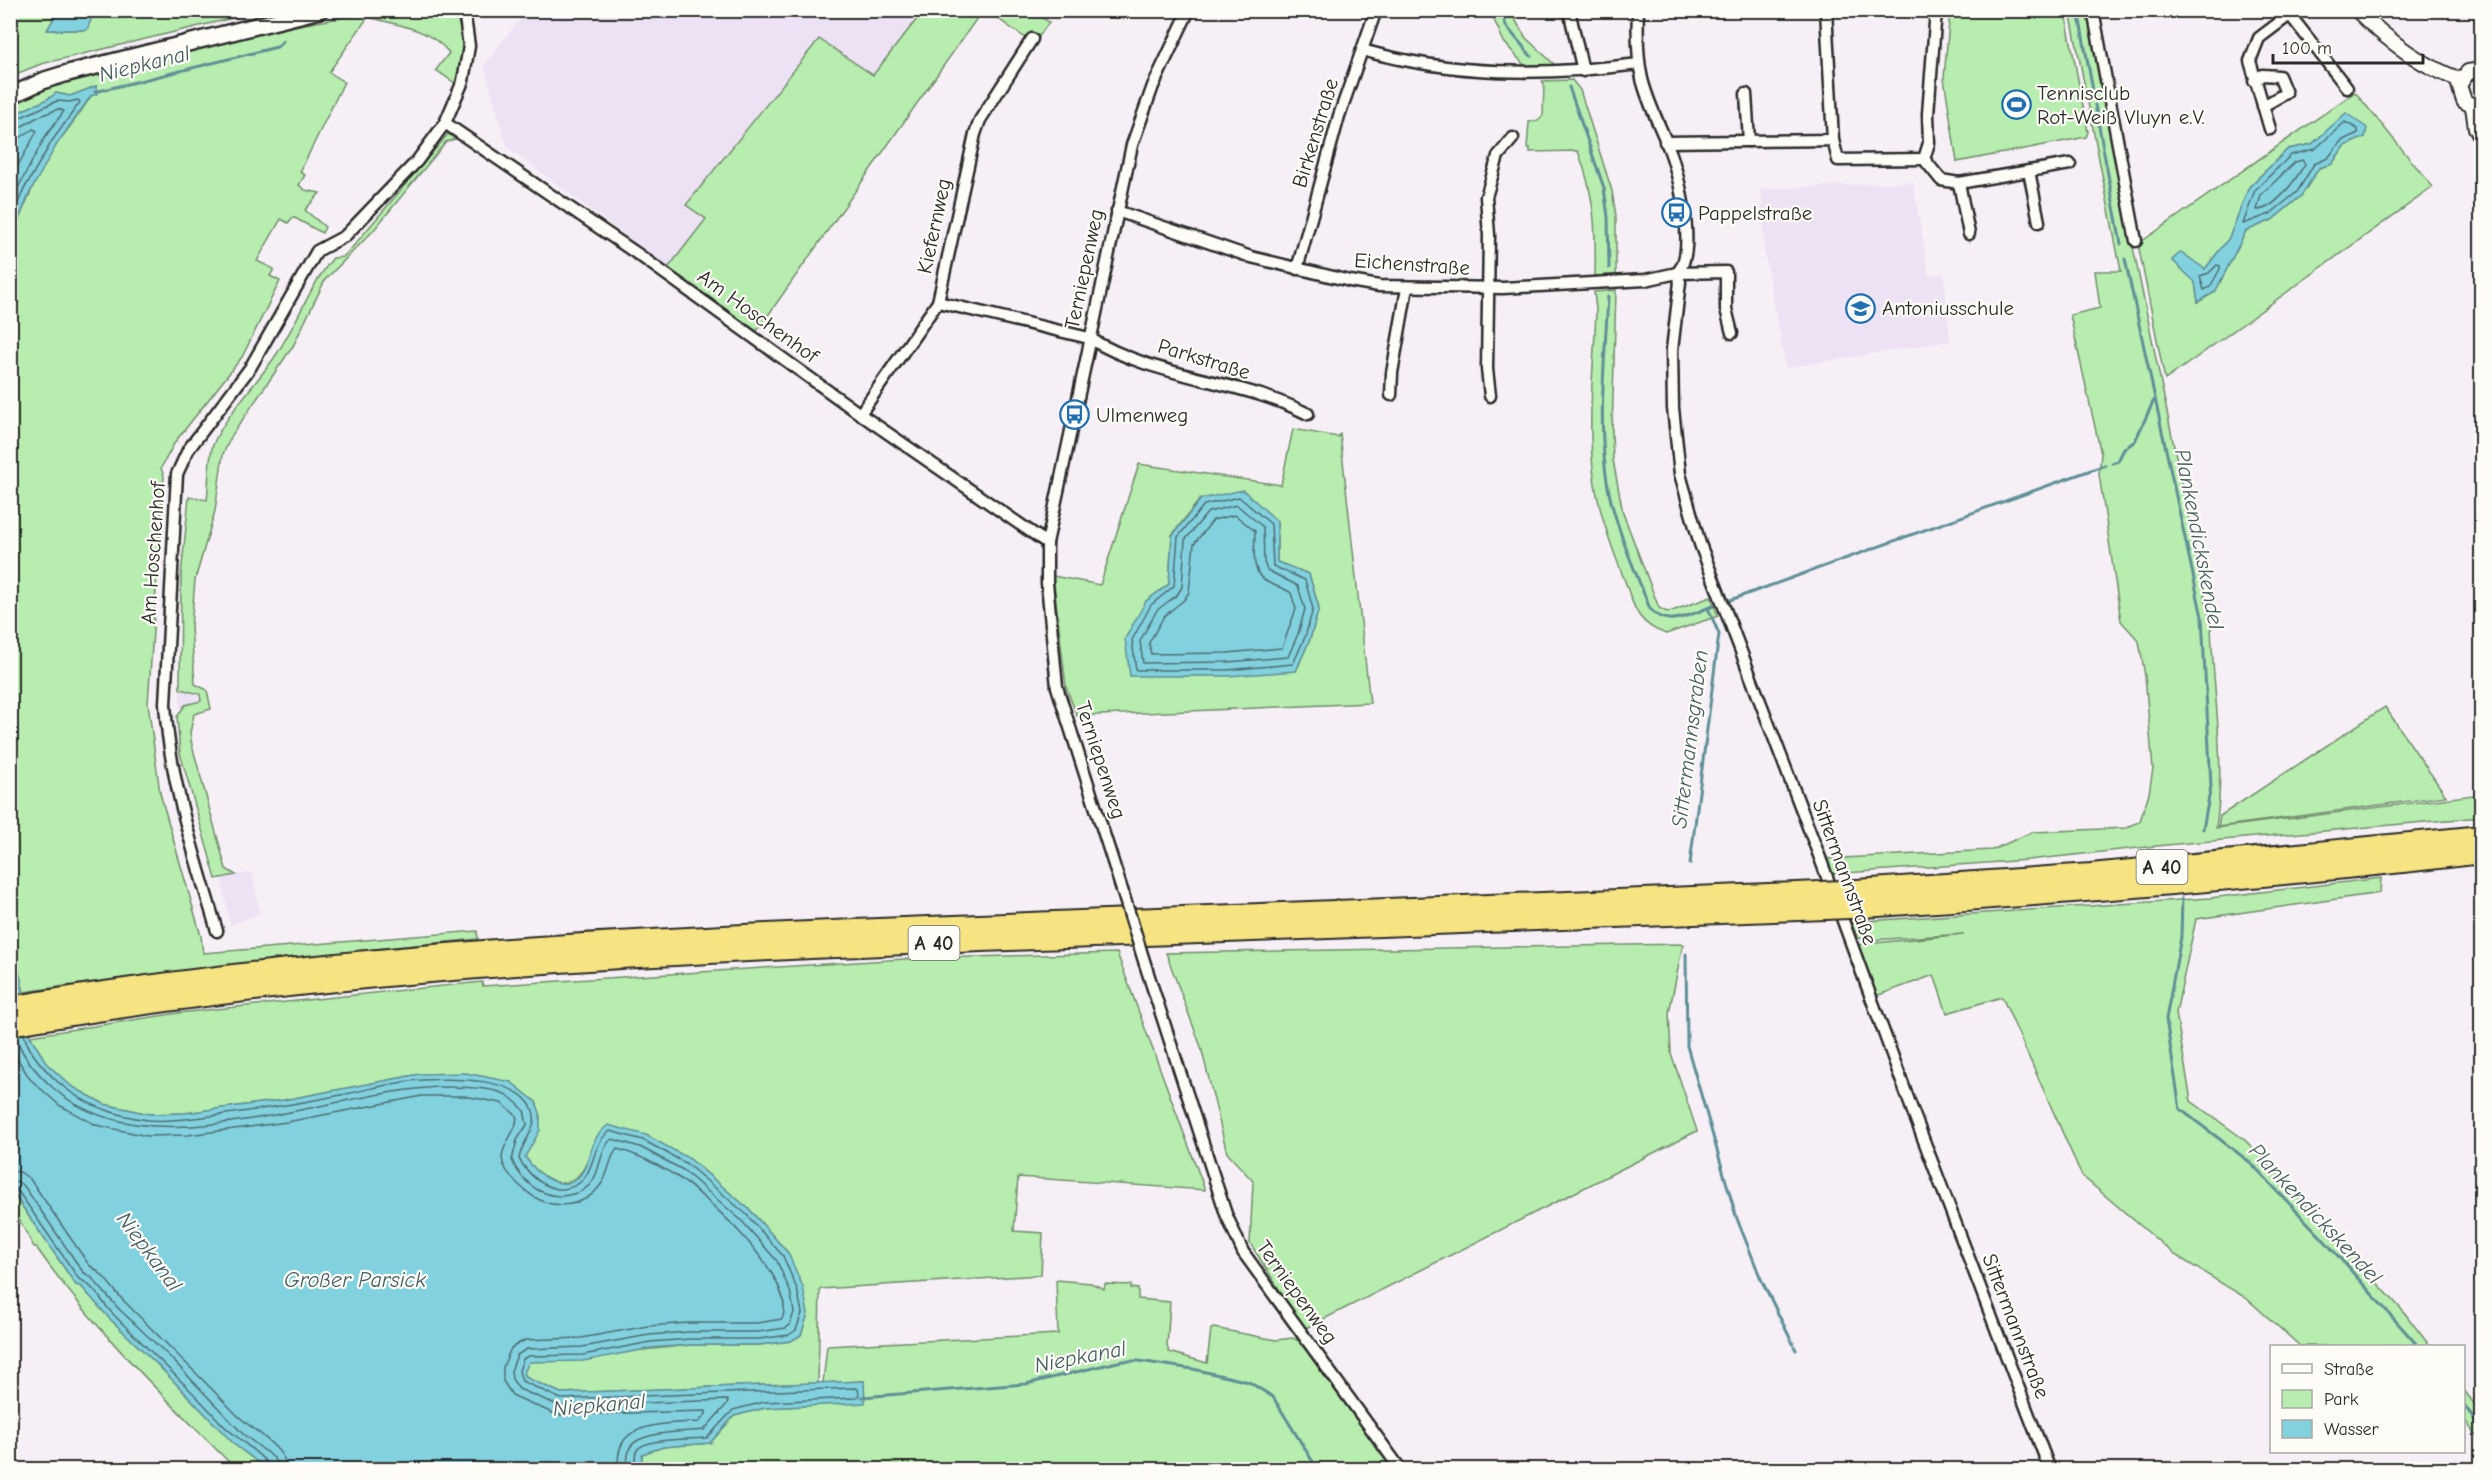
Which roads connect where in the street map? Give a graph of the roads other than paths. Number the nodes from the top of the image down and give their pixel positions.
1 (320, 10) edge
2 (464, 10) edge
3 (1189, 10) edge
4 (1376, 10) edge
5 (1569, 10) edge
6 (1638, 10) edge
7 (1826, 10) edge
8 (1936, 10) edge
9 (2093, 10) edge
10 (2357, 10) edge
11 (2293, 13) edge
12 (1032, 39) dead end
13 (1362, 50) junction
14 (1639, 64) junction
15 (2481, 70) edge
16 (1583, 71) junction
17 (2461, 80) junction
18 (2254, 81) junction
19 (2347, 88) dead end
20 (1746, 94) dead end
21 (10, 96) edge
22 (2263, 106) junction
23 (2477, 106) edge
24 (445, 123) junction
25 (2270, 129) dead end
26 (1513, 138) dead end
27 (2481, 139) edge
28 (1833, 140) junction
29 (1749, 141) junction
30 (1665, 142) junction
31 (1924, 159) junction
32 (2070, 164) dead end
33 (2029, 171) junction
34 (1959, 183) junction
35 (1117, 211) junction
36 (2039, 222) dead end
37 (1969, 234) dead end
38 (2136, 241) dead end
39 (1297, 269) junction
40 (1677, 273) junction
41 (1407, 288) junction
42 (1488, 289) junction
43 (938, 302) junction
44 (1731, 333) dead end
45 (1089, 338) junction
46 (1391, 395) dead end
47 (1490, 396) dead end
48 (860, 414) junction
49 (1308, 414) dead end
50 (1047, 543) junction
51 (2481, 836) edge
52 (2481, 854) edge
53 (1845, 899) junction
54 (217, 931) dead end
55 (10, 1007) edge
56 (44, 1011) junction
57 (10, 1026) edge
58 (1401, 1470) edge
59 (2050, 1470) edge

1 - 21 main road
2 - 24 street, Am Hoschenhof
3 - 35 street, Terniepenweg
4 - 13 street, Birkenstraße
5 - 16 street
6 - 14 street, Sittermannstraße
7 - 28 street
8 - 31 street
9 - 38 street
10 - 17 street
11 - 18 street
11 - 19 street
12 - 43 street, Kiefernweg
13 - 16 street
13 - 39 street, Birkenstraße
14 - 16 street
14 - 30 street, Sittermannstraße
15 - 17 street
17 - 23 street
18 - 22 street
18 - 22 street
20 - 29 street
22 - 25 street
23 - 27 street
24 - 48 street, Am Hoschenhof
24 - 54 street, Am Hoschenhof
26 - 42 street
28 - 29 street
28 - 31 street
29 - 30 street
30 - 40 street, Sittermannstraße
31 - 34 street
32 - 33 street
33 - 34 street
33 - 36 street
34 - 37 street
35 - 39 street, Eichenstraße
35 - 45 street, Terniepenweg
39 - 41 street, Eichenstraße
40 - 42 street, Eichenstraße
40 - 44 street
40 - 59 street, Sittermannstraße
41 - 42 street, Eichenstraße
41 - 46 street
42 - 47 street
43 - 45 street
43 - 48 street, Kiefernweg
45 - 49 street, Parkstraße
45 - 50 street, Terniepenweg
48 - 50 street, Am Hoschenhof
50 - 58 street, Terniepenweg, bridge
51 - 53 highway, A 40
52 - 53 highway, A 40
53 - 56 highway, A 40, bridge
55 - 56 highway, A 40
56 - 57 highway, A 40

